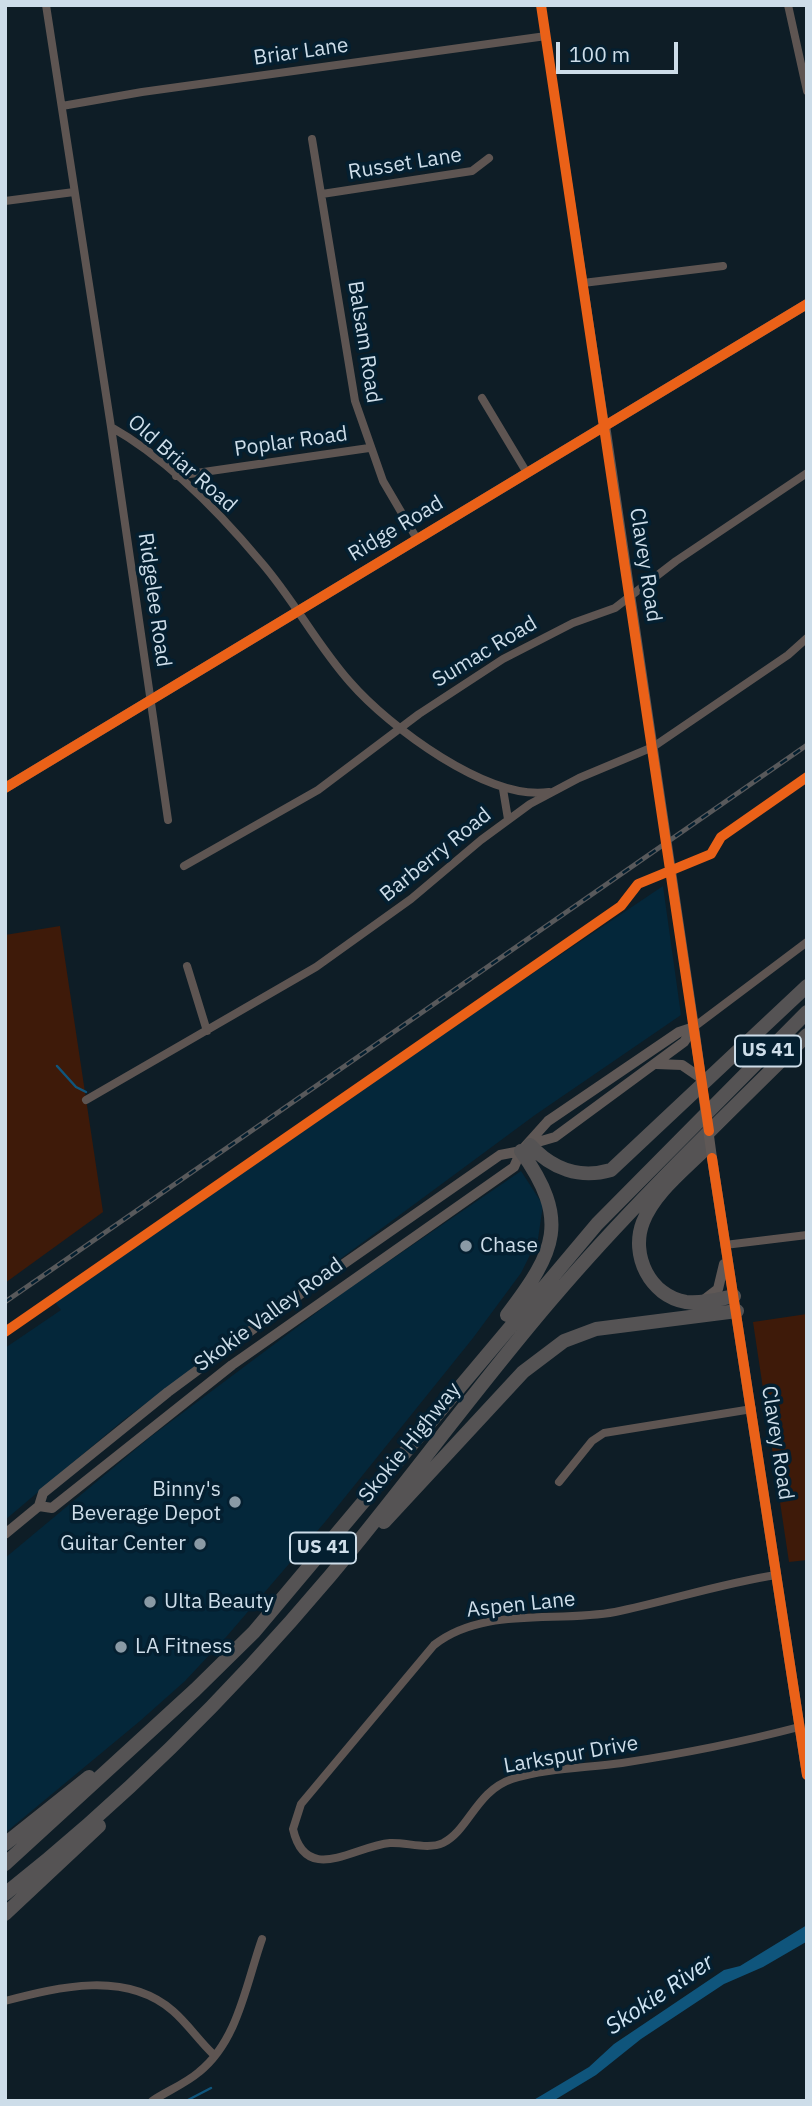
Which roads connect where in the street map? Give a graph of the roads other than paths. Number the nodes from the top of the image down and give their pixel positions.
1 (46, 5) edge
2 (541, 5) edge
3 (788, 5) edge
4 (546, 36) junction
5 (807, 91) edge
6 (62, 106) junction
7 (312, 139) dead end
8 (489, 158) dead end
9 (74, 192) junction
10 (321, 194) junction
11 (5, 201) edge
12 (723, 266) dead end
13 (583, 283) junction
14 (807, 304) edge
15 (482, 398) dead end
16 (605, 425) junction
17 (111, 427) junction
18 (369, 448) junction
19 (527, 473) junction
20 (807, 473) edge
21 (176, 477) junction
22 (417, 539) junction
23 (631, 596) junction
24 (299, 610) junction
25 (807, 638) edge
26 (151, 700) junction
27 (401, 728) junction
28 (653, 747) junction
29 (5, 788) edge
30 (503, 789) junction
31 (549, 792) junction
32 (508, 819) junction
33 (168, 820) dead end
34 (184, 866) dead end
35 (807, 942) edge
36 (187, 966) dead end
37 (807, 986) edge
38 (807, 1012) edge
39 (694, 1027) junction
40 (207, 1031) junction
41 (807, 1037) edge
42 (652, 1065) junction
43 (701, 1078) junction
44 (86, 1100) dead end
45 (526, 1148) junction
46 (807, 1235) edge
47 (726, 1246) junction
48 (696, 1303) junction
49 (736, 1304) junction
50 (223, 1351) junction
51 (232, 1365) junction
52 (168, 1392) junction
53 (445, 1401) junction
54 (178, 1405) junction
55 (752, 1409) junction
56 (559, 1482) dead end
57 (39, 1506) junction
58 (5, 1534) edge
59 (777, 1576) junction
60 (329, 1577) junction
61 (195, 1690) junction
62 (799, 1727) junction
63 (145, 1775) junction
64 (807, 1775) edge
65 (5, 1844) edge
66 (332, 1859) joint
67 (5, 1864) edge
68 (5, 1894) edge
69 (5, 1914) edge
70 (262, 1939) dead end
71 (5, 2001) edge
72 (214, 2055) junction
73 (152, 2101) edge

1 - 6 street, Old Briar Road
2 - 4 street, Clavey Road
3 - 5 street
4 - 6 street, Briar Lane
4 - 13 street, Clavey Road
6 - 9 street, Old Briar Road
7 - 10 street, Balsam Road
8 - 10 street, Russet Lane
9 - 11 street
9 - 17 street, Old Briar Road
10 - 18 street, Balsam Road
12 - 13 street
13 - 16 street, Clavey Road
14 - 16 street, Ridge Road
15 - 19 street
16 - 19 street, Ridge Road
16 - 23 street, Clavey Road
17 - 21 street, Old Briar Road
17 - 26 street, Ridgelee Road
18 - 21 street, Poplar Road
18 - 22 street, Balsam Road
19 - 22 street, Ridge Road
20 - 23 street, Sumac Road
21 - 24 street, Old Briar Road
22 - 24 street, Ridge Road
23 - 27 street, Sumac Road
23 - 28 street, Clavey Road
24 - 26 street, Ridge Road
24 - 27 street, Old Briar Road
25 - 28 street, Barberry Road
26 - 29 street, Ridge Road
26 - 33 street, Ridgelee Road
27 - 30 street, Old Briar Road
27 - 34 street, Sumac Road
28 - 31 street, Barberry Road
28 - 39 street, Clavey Road
30 - 31 street, Old Briar Road
30 - 32 street
31 - 32 street, Barberry Road
32 - 40 street, Barberry Road
35 - 39 street, Skokie Valley Road
36 - 40 street
37 - 45 highway
38 - 53 highway, Skokie Highway / US 41
39 - 42 main road, Skokie Valley Road
39 - 43 main road, Clavey Road
39 - 45 main road, Skokie Valley Road
40 - 44 street, Barberry Road
41 - 48 highway
41 - 60 highway, Skokie Highway / US 41
42 - 43 main road
42 - 45 main road, Skokie Valley Road
43 - 47 main road, Clavey Road, bridge
45 - 50 main road, Skokie Valley Road
45 - 51 main road, Skokie Valley Road
45 - 53 highway
46 - 47 street
47 - 48 main road
47 - 49 main road, Clavey Road
48 - 49 highway
49 - 55 main road, Clavey Road
49 - 60 highway
50 - 51 main road
50 - 52 main road, Skokie Valley Road
51 - 54 main road, Skokie Valley Road
52 - 54 main road
52 - 57 main road, Skokie Valley Road
53 - 61 highway, Skokie Highway / US 41
54 - 57 main road, Skokie Valley Road
55 - 56 street
55 - 59 main road, Clavey Road
57 - 58 main road, Skokie Valley Road
59 - 62 main road, Clavey Road
59 - 66 street, Aspen Lane
60 - 63 highway, Skokie Highway / US 41
61 - 65 highway
61 - 67 highway, Skokie Highway / US 41
62 - 64 main road, Clavey Road
62 - 66 street, Larkspur Drive
63 - 68 highway, Skokie Highway / US 41
63 - 69 highway
70 - 72 street
71 - 72 street
72 - 73 street

